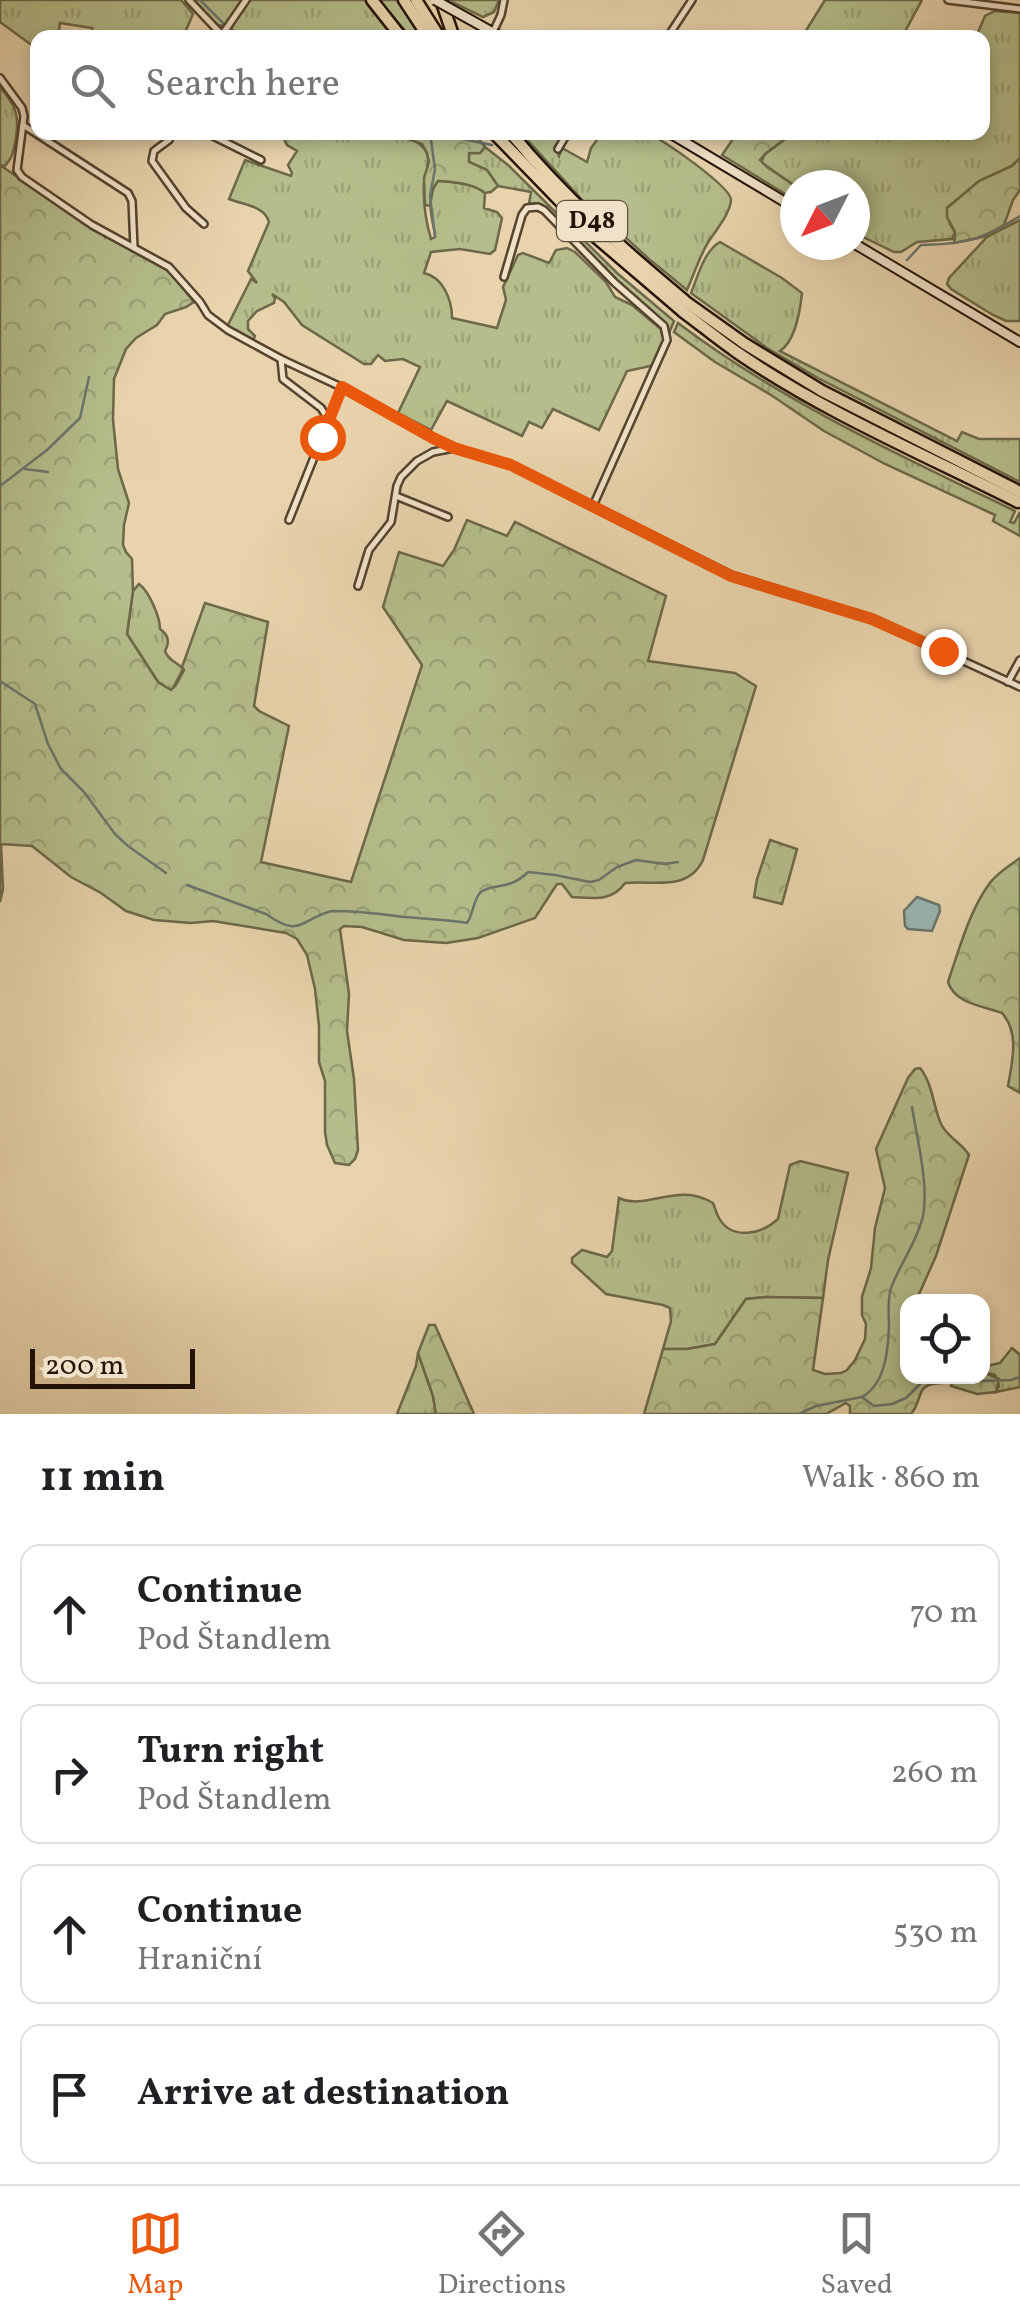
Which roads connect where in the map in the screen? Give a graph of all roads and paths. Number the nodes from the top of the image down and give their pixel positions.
1 (189, 0) edge
2 (246, 0) edge
3 (372, 0) edge
4 (404, 0) edge
5 (416, 0) edge
6 (438, 0) edge
7 (504, 0) edge
8 (692, 0) edge
9 (948, 0) edge
10 (1020, 9) edge
11 (223, 30) edge
12 (225, 30) edge
13 (396, 30) edge
14 (424, 30) edge
15 (435, 30) edge
16 (451, 30) edge
17 (489, 30) edge
18 (494, 30) edge
19 (672, 30) edge
20 (0, 78) edge
21 (23, 125) junction
22 (30, 130) edge
23 (46, 140) edge
24 (169, 140) edge
25 (221, 140) edge
26 (503, 140) edge
27 (517, 140) edge
28 (563, 140) edge
29 (681, 140) edge
30 (558, 149) dead end
31 (262, 160) dead end
32 (780, 199) edge
33 (204, 224) dead end
34 (134, 248) junction
35 (870, 253) edge
36 (504, 277) dead end
37 (683, 306) junction
38 (1020, 342) edge
39 (282, 359) junction
40 (342, 387) junction
41 (328, 420) junction
42 (454, 448) junction
43 (396, 496) junction
44 (1019, 497) edge
45 (592, 506) junction
46 (448, 516) dead end
47 (289, 520) dead end
48 (358, 586) dead end
49 (1020, 660) edge
50 (1008, 682) junction
51 (1020, 687) edge

1 - 11 street
2 - 12 street
3 - 13 highway
4 - 14 highway
5 - 15 highway
6 - 16 highway
6 - 17 main road, bridge
7 - 18 street
8 - 19 street
9 - 10 street
20 - 21 street
21 - 22 street
21 - 34 street
23 - 34 street
24 - 33 street
25 - 31 street
26 - 37 highway, D48
27 - 37 highway, D48
28 - 30 street
29 - 32 main road
34 - 39 street
35 - 38 main road
36 - 45 street
37 - 44 highway, D48
39 - 40 street
39 - 41 street
40 - 41 street
40 - 42 street
41 - 47 street
42 - 43 street
42 - 45 street
43 - 46 street
43 - 48 street
45 - 50 street
49 - 50 street
50 - 51 street

